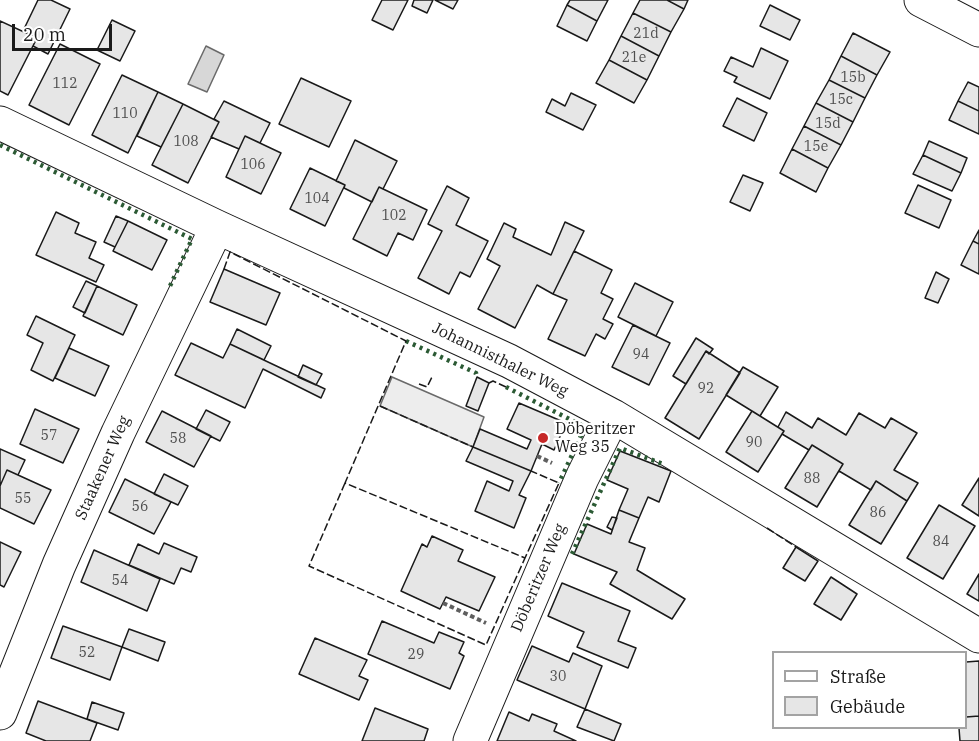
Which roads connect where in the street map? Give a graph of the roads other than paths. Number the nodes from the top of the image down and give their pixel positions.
1 (921, 0) edge
2 (979, 30) edge
3 (0, 123) edge
4 (217, 227) junction
5 (613, 416) junction
6 (979, 636) edge
7 (0, 713) edge
8 (470, 741) edge

1 - 2 street
3 - 4 street, Johannisthaler Weg
4 - 5 street, Johannisthaler Weg
4 - 7 street, Staakener Weg
5 - 6 street, Johannisthaler Weg
5 - 8 street, Döberitzer Weg

